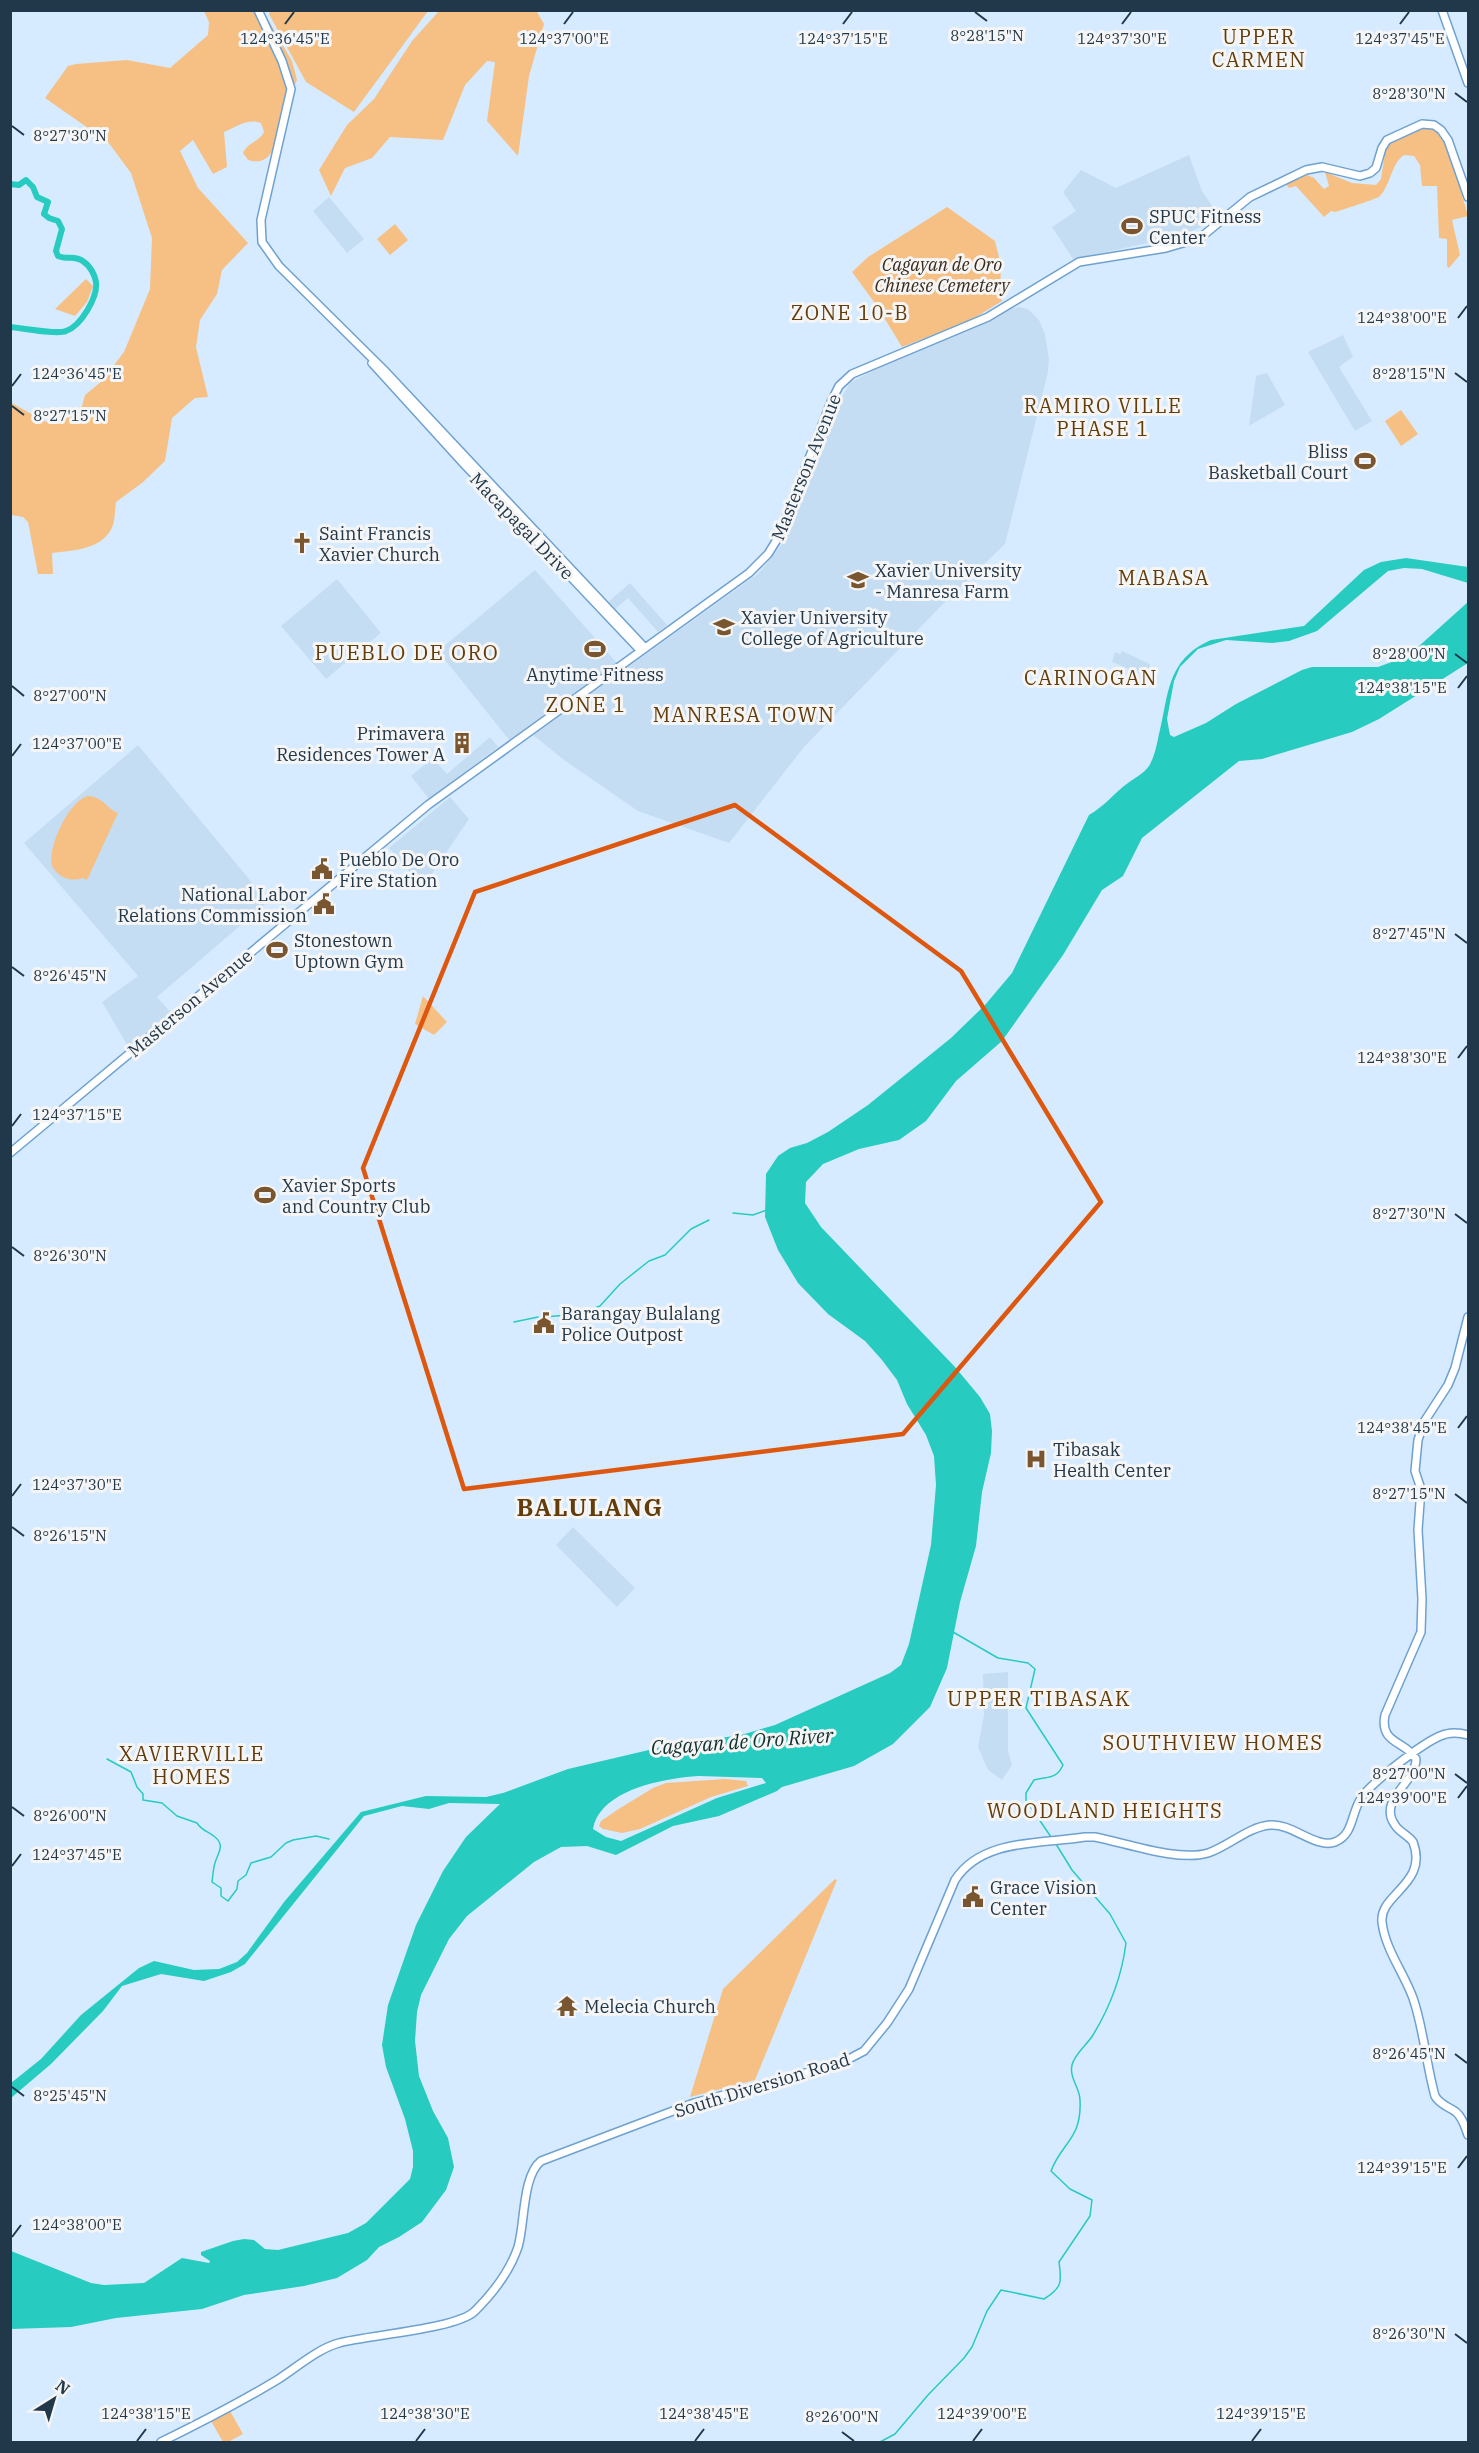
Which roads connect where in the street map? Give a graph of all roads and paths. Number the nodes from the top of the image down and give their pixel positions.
1 (258, 10) edge
2 (1442, 10) edge
3 (1468, 83) edge
4 (1468, 197) edge
5 (643, 650) junction
6 (10, 1153) edge
7 (1468, 1317) edge
8 (1468, 1735) edge
9 (1413, 1754) junction
10 (1468, 2135) edge
11 (161, 2442) edge

1 - 5 main road, Macapagal Drive
2 - 3 main road
4 - 5 main road, Masterson Avenue
5 - 6 main road, Masterson Avenue
7 - 9 main road
8 - 9 main road, South Diversion Road
9 - 10 main road
9 - 11 main road, South Diversion Road

